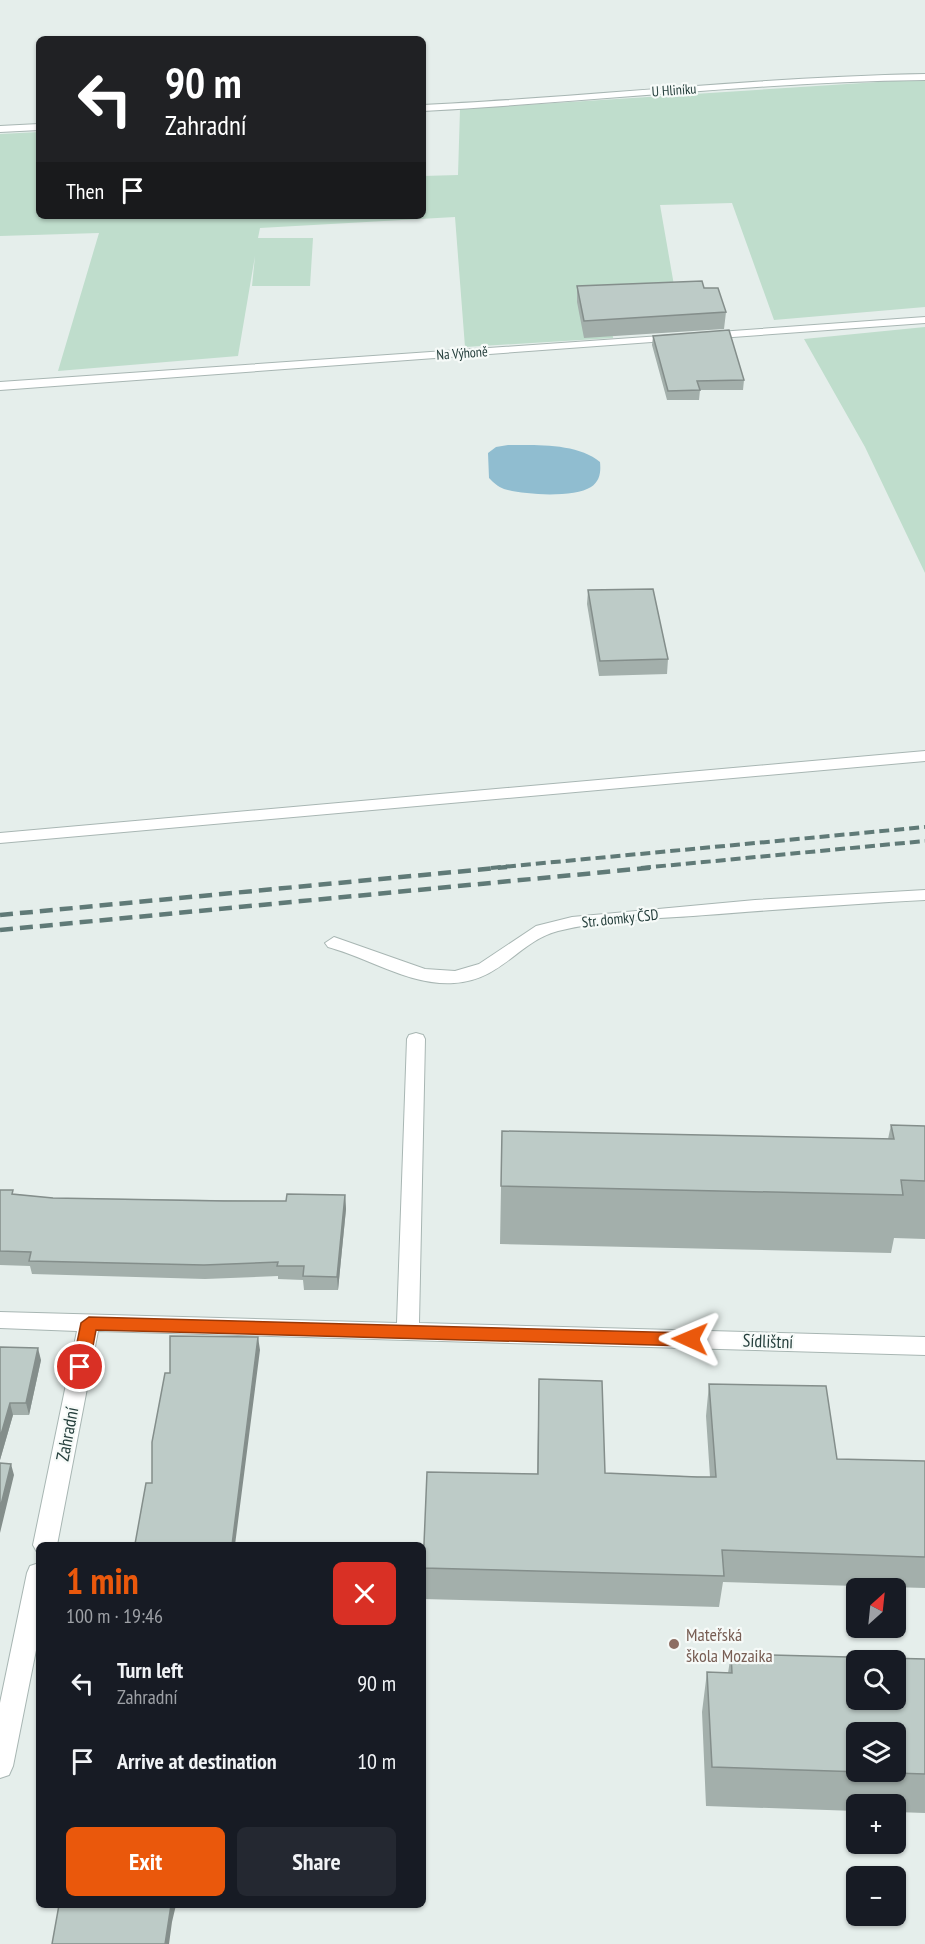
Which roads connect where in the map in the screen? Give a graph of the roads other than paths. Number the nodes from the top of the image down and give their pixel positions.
1 (925, 77) edge
2 (426, 108) edge
3 (36, 126) edge
4 (0, 129) edge
5 (925, 320) edge
6 (0, 386) edge
7 (925, 756) edge
8 (0, 838) edge
9 (925, 895) edge
10 (334, 943) dead end
11 (416, 1039) dead end
12 (0, 1320) edge
13 (89, 1323) junction
14 (408, 1332) junction
15 (925, 1346) edge
16 (46, 1542) edge
17 (36, 1588) edge
18 (0, 1766) edge

1 - 2 street, U Hliníku
3 - 4 street
5 - 6 street, Na Výhoně
7 - 8 street
9 - 10 street, Str. domky ČSD
11 - 14 street
12 - 13 street, Sídlištní
13 - 14 street, Sídlištní
13 - 16 street, Zahradní
14 - 15 street, Sídlištní
17 - 18 street

